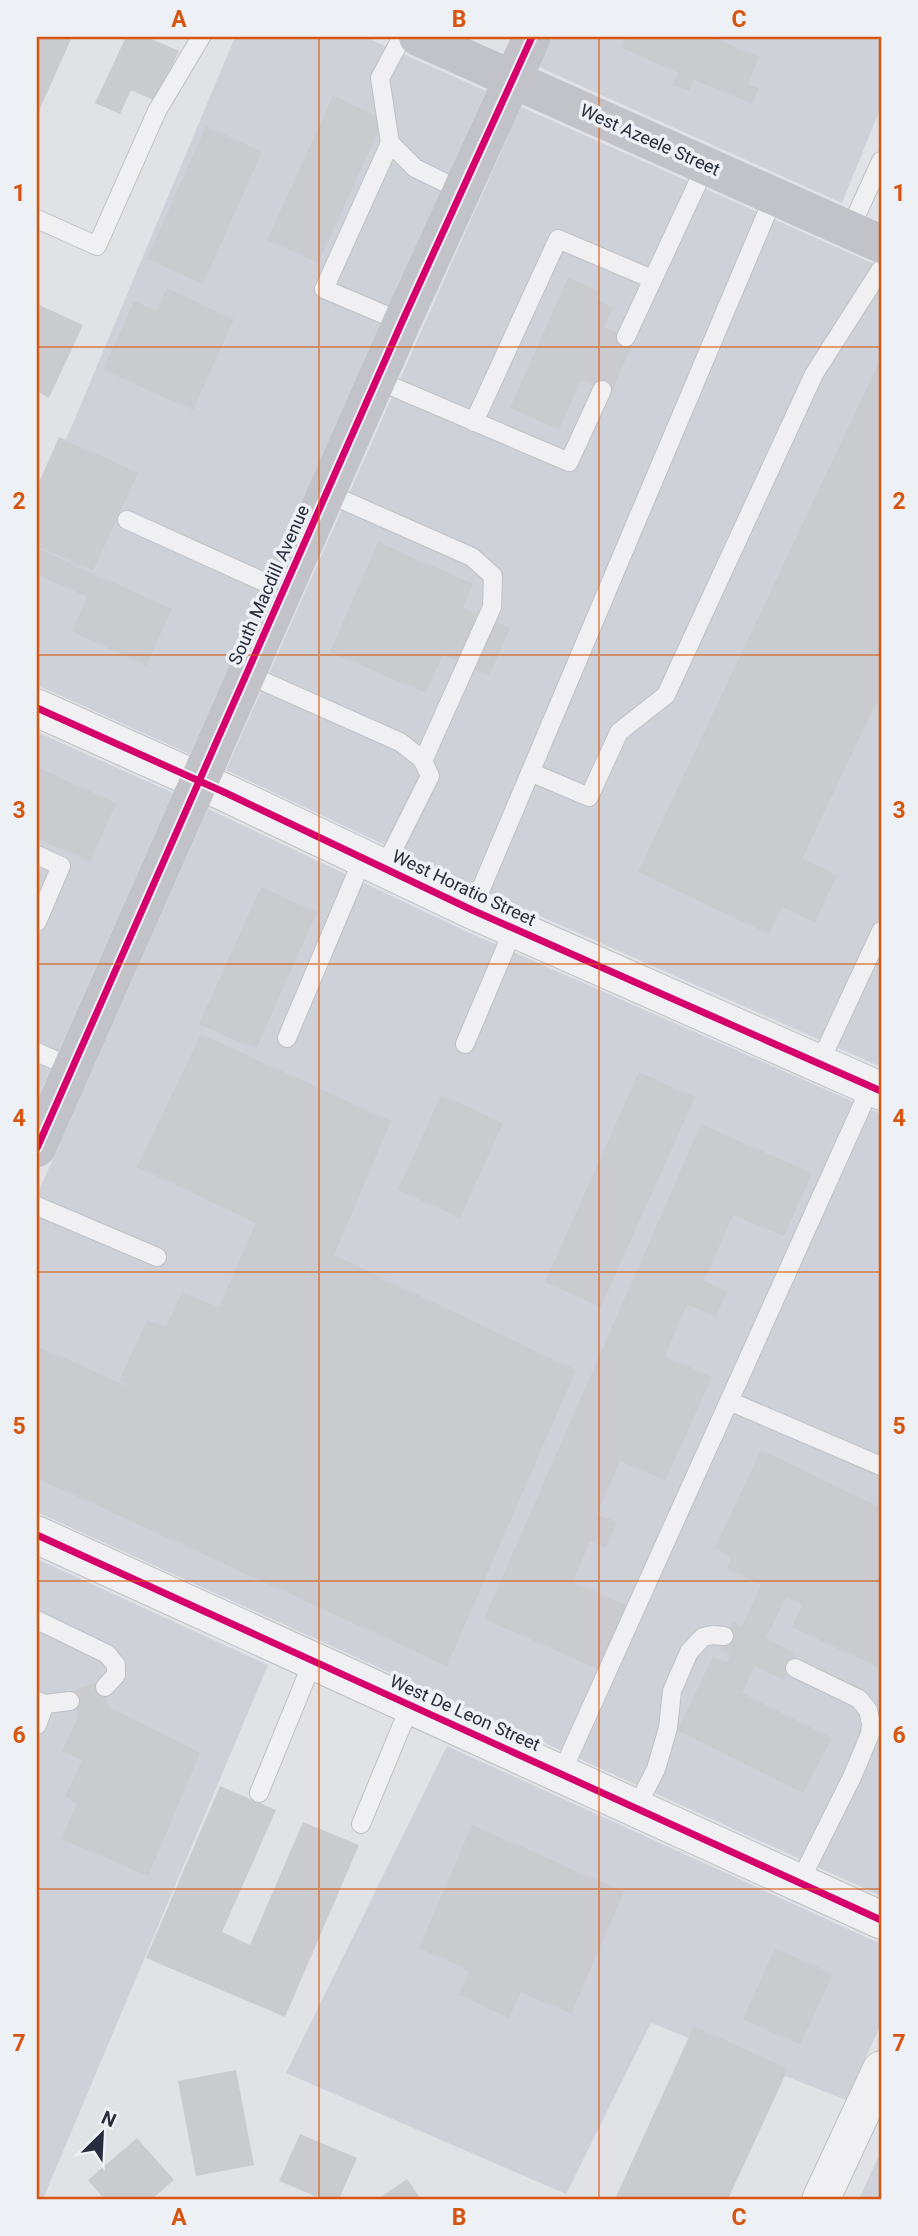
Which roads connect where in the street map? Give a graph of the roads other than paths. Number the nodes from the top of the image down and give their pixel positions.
1 (201, 37) edge
2 (402, 37) edge
3 (418, 37) edge
4 (532, 37) edge
5 (512, 79) junction
6 (390, 143) junction
7 (881, 161) edge
8 (706, 165) junction
9 (462, 191) junction
10 (774, 196) junction
11 (37, 219) edge
12 (865, 237) edge
13 (881, 269) edge
14 (652, 279) junction
15 (402, 322) junction
16 (626, 337) dead end
17 (377, 380) junction
18 (602, 390) dead end
19 (474, 422) junction
20 (327, 493) junction
21 (127, 520) dead end
22 (284, 590) junction
23 (247, 674) junction
24 (37, 708) edge
25 (423, 761) junction
26 (530, 772) junction
27 (199, 781) junction
28 (37, 855) edge
29 (373, 863) junction
30 (472, 910) junction
31 (37, 922) edge
32 (514, 929) junction
33 (881, 930) edge
34 (287, 1038) dead end
35 (465, 1044) dead end
36 (37, 1052) edge
37 (820, 1062) junction
38 (72, 1068) junction
39 (876, 1088) edge
40 (37, 1148) edge
41 (37, 1206) edge
42 (157, 1257) dead end
43 (729, 1401) junction
44 (881, 1466) edge
45 (37, 1535) edge
46 (37, 1620) edge
47 (724, 1636) dead end
48 (313, 1661) junction
49 (794, 1668) dead end
50 (104, 1687) dead end
51 (70, 1701) dead end
52 (41, 1703) edge
53 (410, 1706) junction
54 (37, 1725) edge
55 (561, 1774) junction
56 (259, 1793) dead end
57 (636, 1808) junction
58 (361, 1824) dead end
59 (799, 1883) junction
60 (881, 1920) edge
61 (881, 2070) edge
62 (821, 2199) edge

1 - 11 lane
2 - 6 lane
3 - 5 street, West Azeele Street
4 - 5 street, South Macdill Avenue
5 - 8 street, West Azeele Street
5 - 9 street, South Macdill Avenue
6 - 9 lane
6 - 15 lane
7 - 12 lane
8 - 10 street, West Azeele Street
8 - 14 lane
9 - 15 street, South Macdill Avenue
10 - 12 street, West Azeele Street
10 - 26 lane
13 - 26 lane
14 - 16 lane
14 - 19 lane
15 - 17 street, South Macdill Avenue
17 - 19 lane
17 - 20 street, South Macdill Avenue
18 - 19 lane
20 - 22 street, South Macdill Avenue
20 - 25 lane
21 - 22 lane
22 - 23 street, South Macdill Avenue
23 - 25 lane
23 - 27 street, South Macdill Avenue
24 - 27 street, West Horatio Street
25 - 29 lane
26 - 30 lane
27 - 29 street, West Horatio Street
27 - 38 street, South Macdill Avenue
28 - 31 lane
29 - 30 street, West Horatio Street
29 - 34 lane
30 - 32 street, West Horatio Street
32 - 35 lane
32 - 37 street, West Horatio Street
33 - 37 lane
36 - 38 lane
37 - 39 street, West Horatio Street
38 - 40 street, South Macdill Avenue
39 - 43 lane
41 - 42 lane
43 - 44 lane
43 - 55 lane
45 - 48 street, West De Leon Street
46 - 50 lane
47 - 57 lane
48 - 53 street, West De Leon Street
48 - 56 lane
49 - 59 lane
51 - 52 lane
52 - 54 lane
53 - 55 street, West De Leon Street
53 - 58 lane
55 - 57 street, West De Leon Street
57 - 59 street, West De Leon Street
59 - 60 street, West De Leon Street
61 - 62 street

